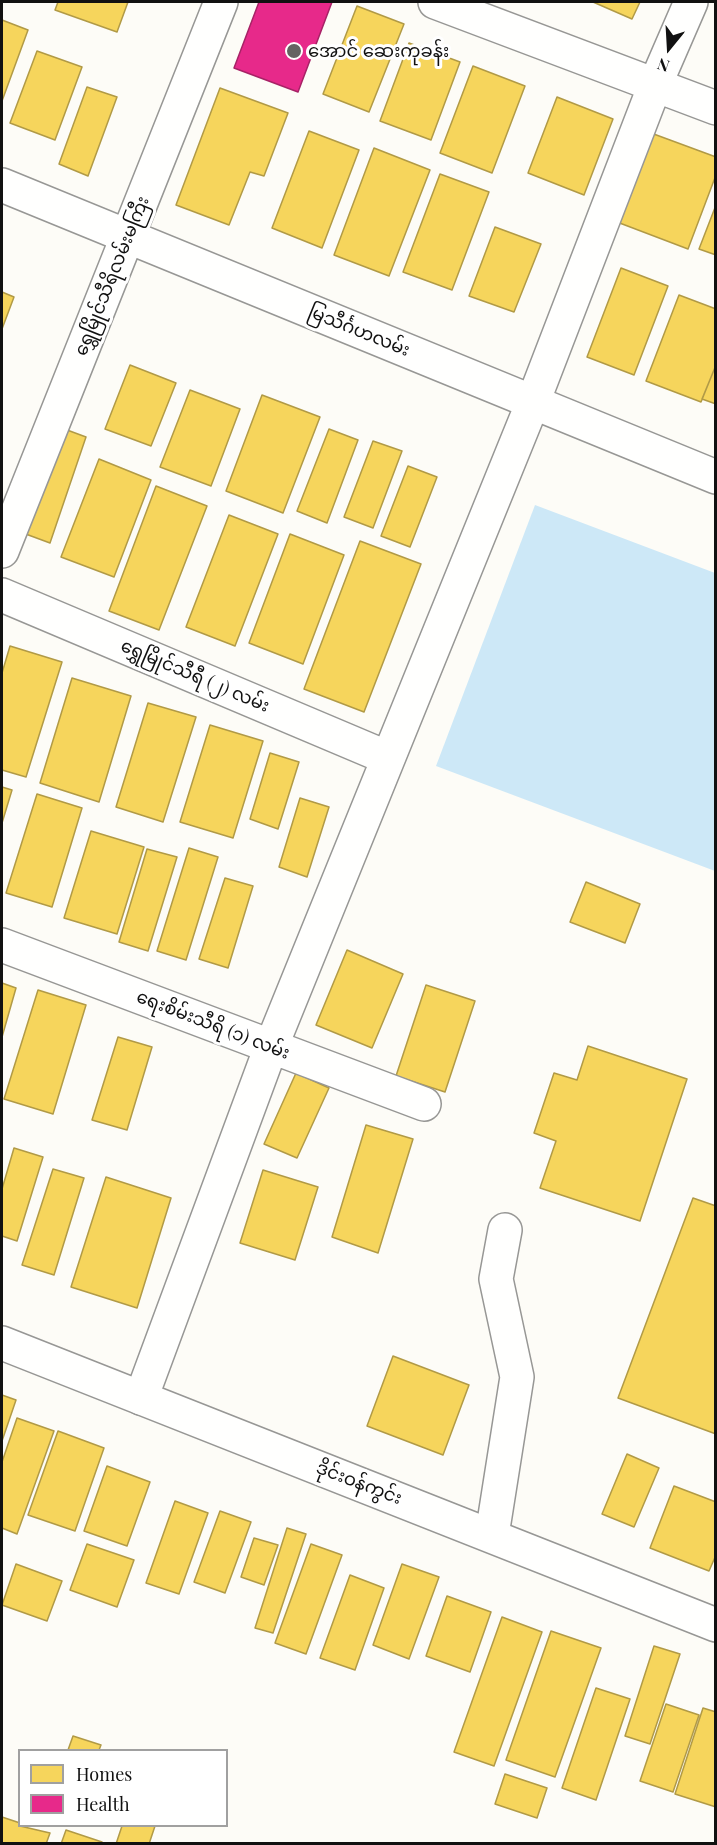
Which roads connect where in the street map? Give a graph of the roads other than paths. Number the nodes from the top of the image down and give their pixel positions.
1 (221, 2) edge
2 (435, 2) edge
3 (691, 2) edge
4 (655, 85) junction
5 (716, 108) edge
6 (2, 185) edge
7 (128, 237) junction
8 (533, 402) junction
9 (716, 477) edge
10 (2, 551) edge
11 (2, 595) edge
12 (388, 758) junction
13 (2, 945) edge
14 (271, 1047) junction
15 (424, 1104) dead end
16 (505, 1230) dead end
17 (2, 1343) edge
18 (141, 1398) junction
19 (492, 1535) junction
20 (716, 1625) edge

1 - 7 street, ရွှေမြိုင်သီရိလမ်းမကြီး
2 - 4 street
3 - 4 street
4 - 5 street
4 - 8 street
6 - 7 street, မြသီင်္ဂဟလမ်း
7 - 8 street, မြသီင်္ဂဟလမ်း
7 - 10 street, ရွှေမြိုင်သီရိလမ်းမကြီး
8 - 9 street, မြသီင်္ဂဟလမ်း
8 - 12 street
11 - 12 street, ရွှေမြိုင်သီရီ (၂) လမ်း
12 - 14 street
13 - 14 street, ရေးစိမ်းသီရိ (၁) လမ်း
14 - 15 street, ရေးစိမ်းသီရိ (၁) လမ်း
14 - 18 street
16 - 19 street
17 - 18 street, ဒိုင်းဝန်ကွင်း
18 - 19 street, ဒိုင်းဝန်ကွင်း
19 - 20 street, ဒိုင်းဝန်ကွင်း

